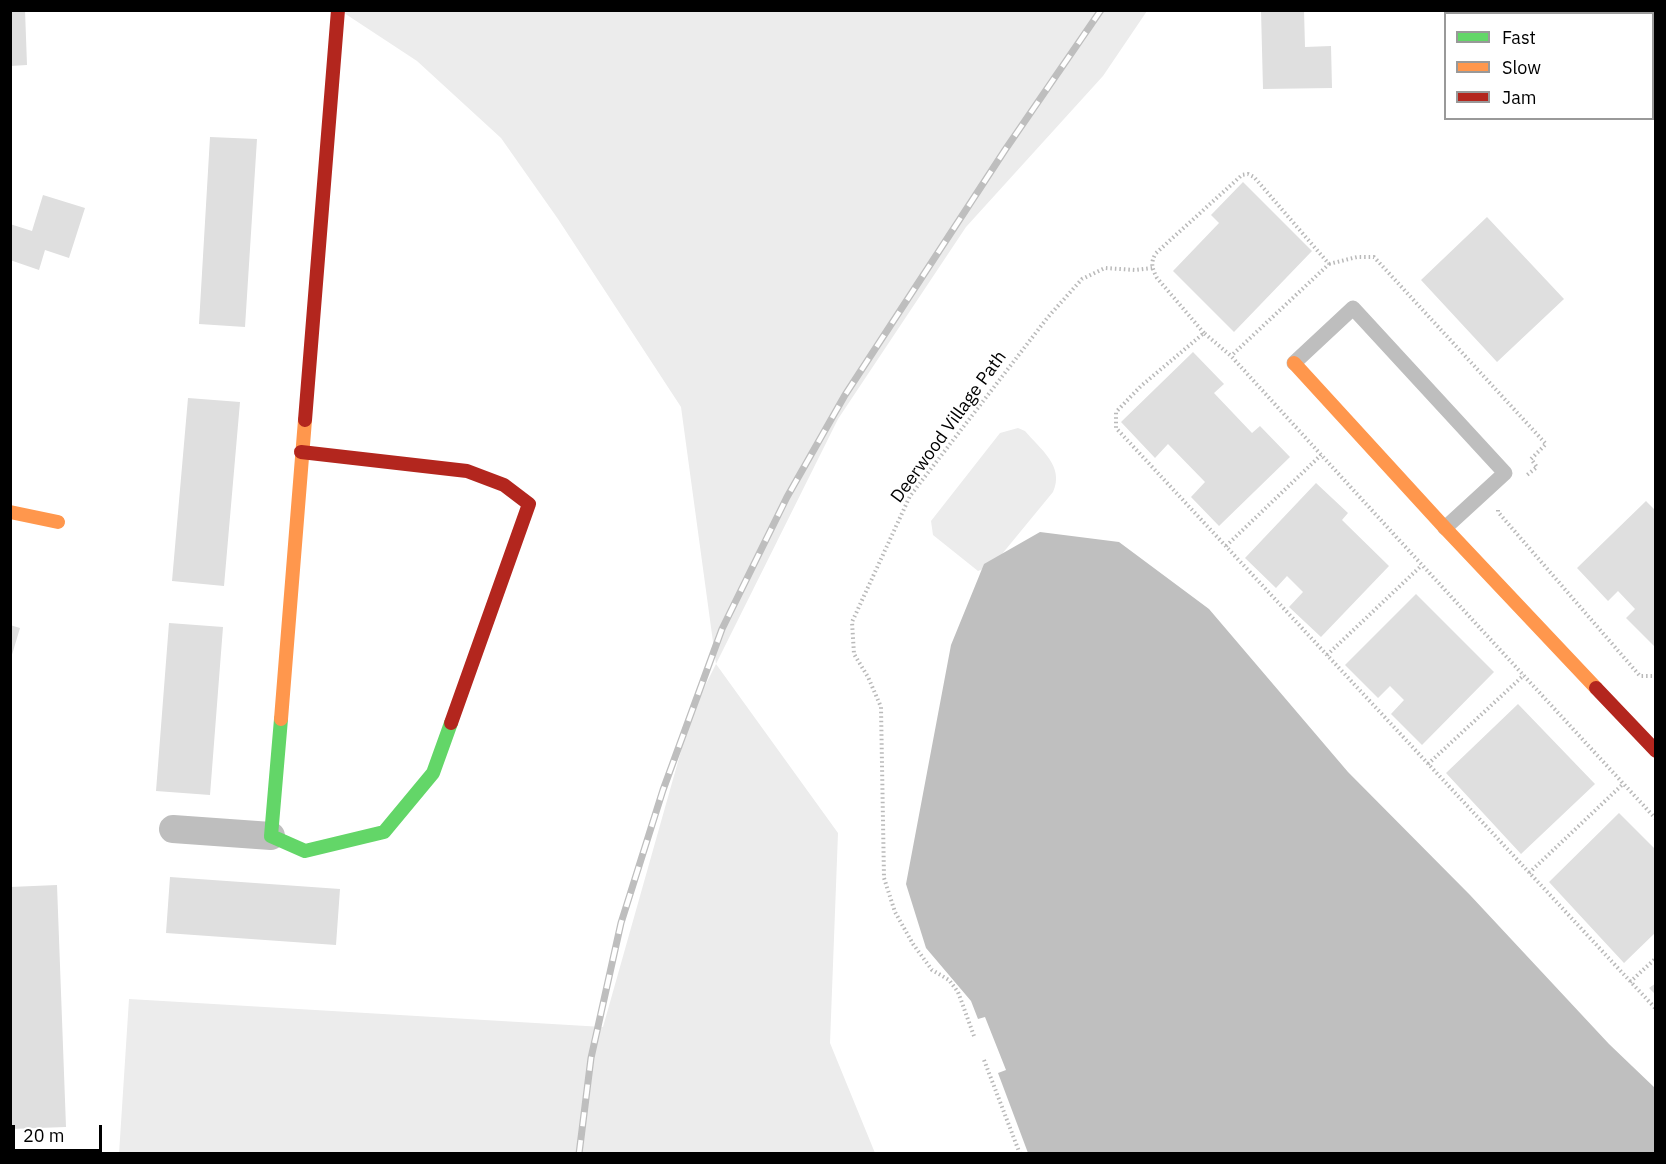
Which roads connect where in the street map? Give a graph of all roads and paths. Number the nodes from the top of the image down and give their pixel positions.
1 (338, 10) edge
2 (1152, 268) junction
3 (1204, 333) junction
4 (1231, 356) junction
5 (1294, 363) joint
6 (301, 452) junction
7 (1321, 455) junction
8 (10, 512) edge
9 (58, 522) dead end
10 (1445, 528) junction
11 (1226, 546) junction
12 (1422, 566) junction
13 (1327, 655) junction
14 (1524, 675) junction
15 (1655, 750) edge
16 (1428, 764) junction
17 (1623, 784) junction
18 (1656, 819) edge
19 (173, 829) dead end
20 (271, 836) junction
21 (1529, 873) junction
22 (1656, 958) edge
23 (1630, 982) junction
24 (1656, 1009) edge
25 (974, 1036) dead end
26 (984, 1060) dead end
27 (1020, 1154) edge

1 - 6 street
2 - 3 path
2 - 4 path
2 - 25 path, Deerwood Village Path
3 - 4 path
3 - 11 path
4 - 7 path
5 - 10 street
5 - 10 lane
6 - 20 street
6 - 20 street
7 - 11 path
7 - 12 path
8 - 9 street
10 - 15 street
11 - 13 path
12 - 13 path
12 - 14 path
13 - 16 path
14 - 16 path
14 - 17 path
16 - 21 path
17 - 18 path
17 - 21 path
19 - 20 street
21 - 23 path
22 - 23 path
23 - 24 path
26 - 27 path

